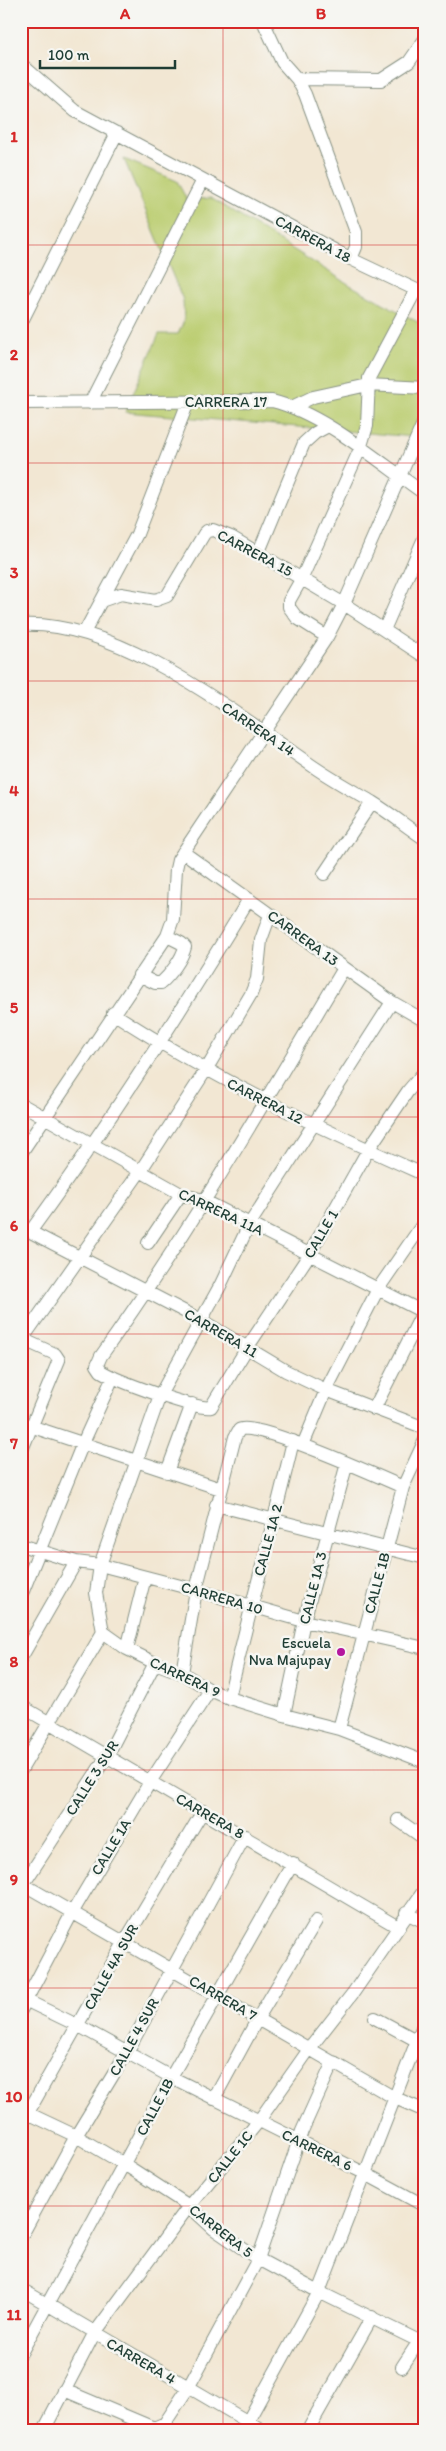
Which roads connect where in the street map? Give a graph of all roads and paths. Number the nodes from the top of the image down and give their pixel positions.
1 (263, 21) edge
2 (425, 39) edge
3 (22, 67) edge
4 (297, 79) junction
5 (117, 133) junction
6 (203, 180) junction
7 (351, 259) junction
8 (420, 292) edge
9 (21, 323) edge
10 (368, 386) junction
11 (425, 388) edge
12 (188, 402) junction
13 (90, 403) junction
14 (21, 404) edge
15 (294, 406) junction
16 (425, 419) edge
17 (328, 426) junction
18 (360, 449) junction
19 (400, 476) junction
20 (425, 494) edge
21 (425, 536) edge
22 (258, 554) junction
23 (302, 578) junction
24 (101, 601) junction
25 (344, 604) junction
26 (21, 625) edge
27 (384, 630) junction
28 (84, 633) junction
29 (327, 637) junction
30 (425, 657) edge
31 (264, 732) junction
32 (372, 802) junction
33 (425, 839) edge
34 (183, 852) junction
35 (324, 874) dead end
36 (249, 900) junction
37 (270, 915) junction
38 (167, 936) junction
39 (344, 968) junction
40 (139, 975) junction
41 (392, 1002) junction
42 (113, 1014) junction
43 (425, 1021) edge
44 (160, 1043) junction
45 (206, 1070) junction
46 (425, 1071) edge
47 (265, 1102) junction
48 (21, 1104) edge
49 (45, 1119) junction
50 (314, 1126) junction
51 (94, 1145) junction
52 (368, 1150) junction
53 (21, 1153) edge
54 (141, 1170) junction
55 (425, 1175) edge
56 (181, 1194) junction
57 (203, 1200) junction
58 (425, 1221) edge
59 (250, 1225) junction
60 (26, 1230) edge
61 (148, 1243) dead end
62 (309, 1255) junction
63 (81, 1257) junction
64 (378, 1289) junction
65 (146, 1291) junction
66 (424, 1312) edge
67 (202, 1320) junction
68 (22, 1340) edge
69 (247, 1348) junction
70 (113, 1377) junction
71 (326, 1390) junction
72 (160, 1395) junction
73 (192, 1404) junction
74 (374, 1409) junction
75 (26, 1425) edge
76 (425, 1428) edge
77 (425, 1440) edge
78 (83, 1443) junction
79 (298, 1443) junction
80 (21, 1452) edge
81 (136, 1461) junction
82 (347, 1463) junction
83 (168, 1472) junction
84 (403, 1487) junction
85 (221, 1490) junction
86 (216, 1505) junction
87 (275, 1519) junction
88 (326, 1532) junction
89 (21, 1545) edge
90 (386, 1548) junction
91 (41, 1551) junction
92 (425, 1558) edge
93 (76, 1562) junction
94 (100, 1565) junction
95 (145, 1577) junction
96 (196, 1590) junction
97 (23, 1591) dead end
98 (250, 1606) junction
99 (304, 1621) junction
100 (103, 1632) junction
101 (363, 1635) junction
102 (425, 1648) edge
103 (126, 1649) junction
104 (21, 1658) edge
105 (155, 1663) junction
106 (182, 1673) junction
107 (210, 1690) junction
108 (229, 1698) junction
109 (21, 1706) edge
110 (284, 1716) junction
111 (51, 1722) junction
112 (339, 1729) junction
113 (107, 1756) junction
114 (425, 1762) edge
115 (21, 1770) edge
116 (150, 1782) junction
117 (203, 1810) junction
118 (398, 1820) dead end
119 (245, 1836) junction
120 (425, 1839) edge
121 (293, 1863) junction
122 (22, 1885) edge
123 (425, 1889) edge
124 (72, 1913) junction
125 (406, 1914) junction
126 (316, 1921) dead end
127 (425, 1922) edge
128 (398, 1927) junction
129 (125, 1941) junction
130 (172, 1968) junction
131 (218, 1995) junction
132 (23, 2003) edge
133 (258, 2018) junction
134 (375, 2018) dead end
135 (425, 2020) edge
136 (79, 2026) junction
137 (420, 2042) edge
138 (310, 2048) junction
139 (127, 2052) junction
140 (333, 2062) junction
141 (171, 2077) junction
142 (393, 2097) junction
143 (214, 2099) junction
144 (24, 2111) edge
145 (425, 2111) edge
146 (258, 2122) junction
147 (21, 2125) edge
148 (76, 2136) junction
149 (299, 2140) junction
150 (124, 2164) junction
151 (364, 2173) junction
152 (189, 2206) junction
153 (425, 2206) edge
154 (21, 2237) edge
155 (258, 2259) junction
156 (21, 2289) edge
157 (320, 2292) junction
158 (47, 2305) junction
159 (372, 2317) junction
160 (94, 2334) junction
161 (422, 2342) edge
162 (21, 2353) edge
163 (402, 2367) dead end
164 (188, 2388) junction
165 (64, 2390) junction
166 (245, 2426) edge
167 (44, 2430) edge
168 (262, 2430) edge
169 (308, 2430) edge

1 - 4 street
2 - 4 street
3 - 5 street, CARRERA 18
4 - 7 street
5 - 6 street, CARRERA 18
5 - 9 street
6 - 7 street, CARRERA 18
6 - 13 street
7 - 8 street, CARRERA 18
8 - 10 street
10 - 11 street
10 - 15 street
10 - 18 street
12 - 13 street, CARRERA 17
12 - 15 street, CARRERA 17
12 - 24 street
13 - 14 street, CARRERA 17
15 - 17 street, CARRERA 17
16 - 19 street
17 - 18 street, CARRERA 17
17 - 22 street
18 - 19 street, CARRERA 17
18 - 23 street
19 - 20 street, CARRERA 17
19 - 25 street
21 - 27 street
22 - 23 street, CARRERA 15
22 - 24 street, CARRERA 15
23 - 25 street, CARRERA 15
23 - 29 street
24 - 28 street
25 - 27 street, CARRERA 15
25 - 29 street
26 - 28 street, CARRERA 14
27 - 30 street, CARRERA 15
28 - 31 street, CARRERA 14
29 - 31 street
31 - 32 street, CARRERA 14
31 - 34 street
32 - 33 street, CARRERA 14
32 - 35 street
34 - 36 street, CARRERA 13
34 - 38 street
36 - 37 street, CARRERA 13
36 - 44 street
37 - 39 street, CARRERA 13
37 - 45 street
38 - 40 street
38 - 40 street
39 - 41 street, CARRERA 13
39 - 47 street
40 - 42 street
41 - 43 street, CARRERA 13
41 - 50 street
42 - 44 street, CARRERA 12
42 - 49 street
44 - 45 street, CARRERA 12
44 - 51 street
45 - 47 street, CARRERA 12
45 - 54 street
46 - 52 street, CALLE 1
47 - 50 street, CARRERA 12
47 - 57 street
48 - 49 street, CARRERA 11A
49 - 51 street, CARRERA 11A
49 - 53 street
50 - 52 street, CARRERA 12
50 - 59 street
51 - 54 street, CARRERA 11A
51 - 60 street
52 - 55 street, CARRERA 12
52 - 62 street, CALLE 1
54 - 56 street, CARRERA 11A
54 - 63 street
56 - 57 street, CARRERA 11A
56 - 61 street
57 - 59 street, CARRERA 11A
57 - 65 street
58 - 64 street, CALLE 1A 2
59 - 62 street, CARRERA 11A
59 - 67 street
60 - 63 street, CARRERA 11
62 - 64 street, CARRERA 11A
62 - 69 street, CALLE 1
63 - 65 street, CARRERA 11
63 - 68 street
64 - 66 street, CARRERA 11A
64 - 71 street, CALLE 1A 2
65 - 67 street, CARRERA 11
65 - 70 street
66 - 74 street
67 - 69 street, CARRERA 11
67 - 72 street
68 - 75 street
69 - 71 street, CARRERA 11
69 - 73 street, CALLE 1
70 - 72 street
70 - 78 street
71 - 74 street, CARRERA 11
71 - 79 street, CALLE 1A 2
72 - 73 street
72 - 81 street
73 - 83 street
74 - 76 street, CARRERA 11
75 - 78 street
75 - 80 street
77 - 84 street, CALLE 1B
78 - 81 street
78 - 91 street
79 - 82 street
79 - 85 street
79 - 87 street, CALLE 1A 2
81 - 83 street
81 - 94 street
82 - 84 street
82 - 88 street, CALLE 1A 3
83 - 85 street
84 - 90 street, CALLE 1B
85 - 86 street
86 - 87 street
86 - 96 street
87 - 88 street
87 - 98 street, CALLE 1A 2
88 - 90 street
88 - 99 street, CALLE 1A 3
89 - 91 street, CARRERA 10
90 - 92 street
90 - 101 street, CALLE 1B
91 - 93 street, CARRERA 10
91 - 97 street
93 - 94 street, CARRERA 10
93 - 104 street
94 - 95 street, CARRERA 10
94 - 100 street
95 - 96 street, CARRERA 10
95 - 103 street
96 - 98 street, CARRERA 10
96 - 106 street
98 - 99 street, CARRERA 10
98 - 108 street, CALLE 1A 2
99 - 101 street, CARRERA 10
99 - 110 street, CALLE 1A 3
100 - 103 street, CARRERA 9
100 - 111 street
101 - 102 street, CARRERA 10
101 - 112 street, CALLE 1B
103 - 105 street, CARRERA 9
105 - 106 street, CARRERA 9
105 - 113 street, CALLE 3 SUR
106 - 107 street, CARRERA 9
107 - 108 street, CARRERA 9
107 - 116 street, CALLE 1A
108 - 110 street, CARRERA 9
109 - 111 street, CARRERA 8
110 - 112 street, CARRERA 9
111 - 113 street, CARRERA 8
111 - 115 street
112 - 114 street, CARRERA 9
113 - 116 street, CARRERA 8
113 - 122 street, CALLE 3 SUR
116 - 117 street, CARRERA 8
116 - 124 street, CALLE 1A
117 - 119 street, CARRERA 8
117 - 129 street, CALLE 4A SUR
118 - 120 street
119 - 121 street, CARRERA 8
119 - 130 street, CALLE 4 SUR
121 - 128 street, CARRERA 8
121 - 131 street, CALLE 1B
122 - 124 street, CARRERA 7
123 - 125 street, CALLE 1C
124 - 129 street, CARRERA 7
124 - 132 street, CALLE 1A
125 - 127 street
125 - 128 street, CALLE 1C
126 - 133 street
128 - 138 street, CALLE 1C
129 - 130 street, CARRERA 7
129 - 136 street, CALLE 4A SUR
130 - 131 street, CARRERA 7
130 - 139 street, CALLE 4 SUR
131 - 133 street, CARRERA 7
131 - 141 street, CALLE 1B
132 - 136 street, CARRERA 6
133 - 138 street, CARRERA 7
133 - 143 street
134 - 137 street
135 - 137 street
136 - 139 street, CARRERA 6
136 - 144 street, CALLE 4A SUR
137 - 142 street
138 - 140 street, CARRERA 7
138 - 146 street, CALLE 1C
139 - 141 street, CARRERA 6
139 - 148 street, CALLE 4 SUR
140 - 142 street, CARRERA 7
140 - 149 street
141 - 143 street, CARRERA 6
141 - 150 street, CALLE 1B
142 - 145 street, CARRERA 7
142 - 151 street
143 - 146 street, CARRERA 6
144 - 147 street, CALLE 4A SUR
144 - 148 street, CARRERA 5
146 - 149 street, CARRERA 6
146 - 152 street, CALLE 1C
148 - 150 street, CARRERA 5
148 - 154 street, CALLE 4 SUR
149 - 151 street, CARRERA 6
149 - 155 street
150 - 152 street, CARRERA 5
150 - 158 street, CALLE 1B
151 - 153 street, CARRERA 6
151 - 157 street
152 - 155 street, CARRERA 5
152 - 160 street, CALLE 1C
155 - 157 street, CARRERA 5
155 - 164 street
156 - 158 street, CARRERA 4
157 - 159 street, CARRERA 5
157 - 166 street
158 - 160 street, CARRERA 4
158 - 162 street, CALLE 1B
159 - 161 street, CARRERA 5
159 - 169 street
160 - 164 street, CARRERA 4
160 - 165 street, CALLE 1C
161 - 163 street
164 - 165 street
164 - 166 street, CARRERA 4
165 - 167 street, CALLE 1C
166 - 168 street, CARRERA 4

